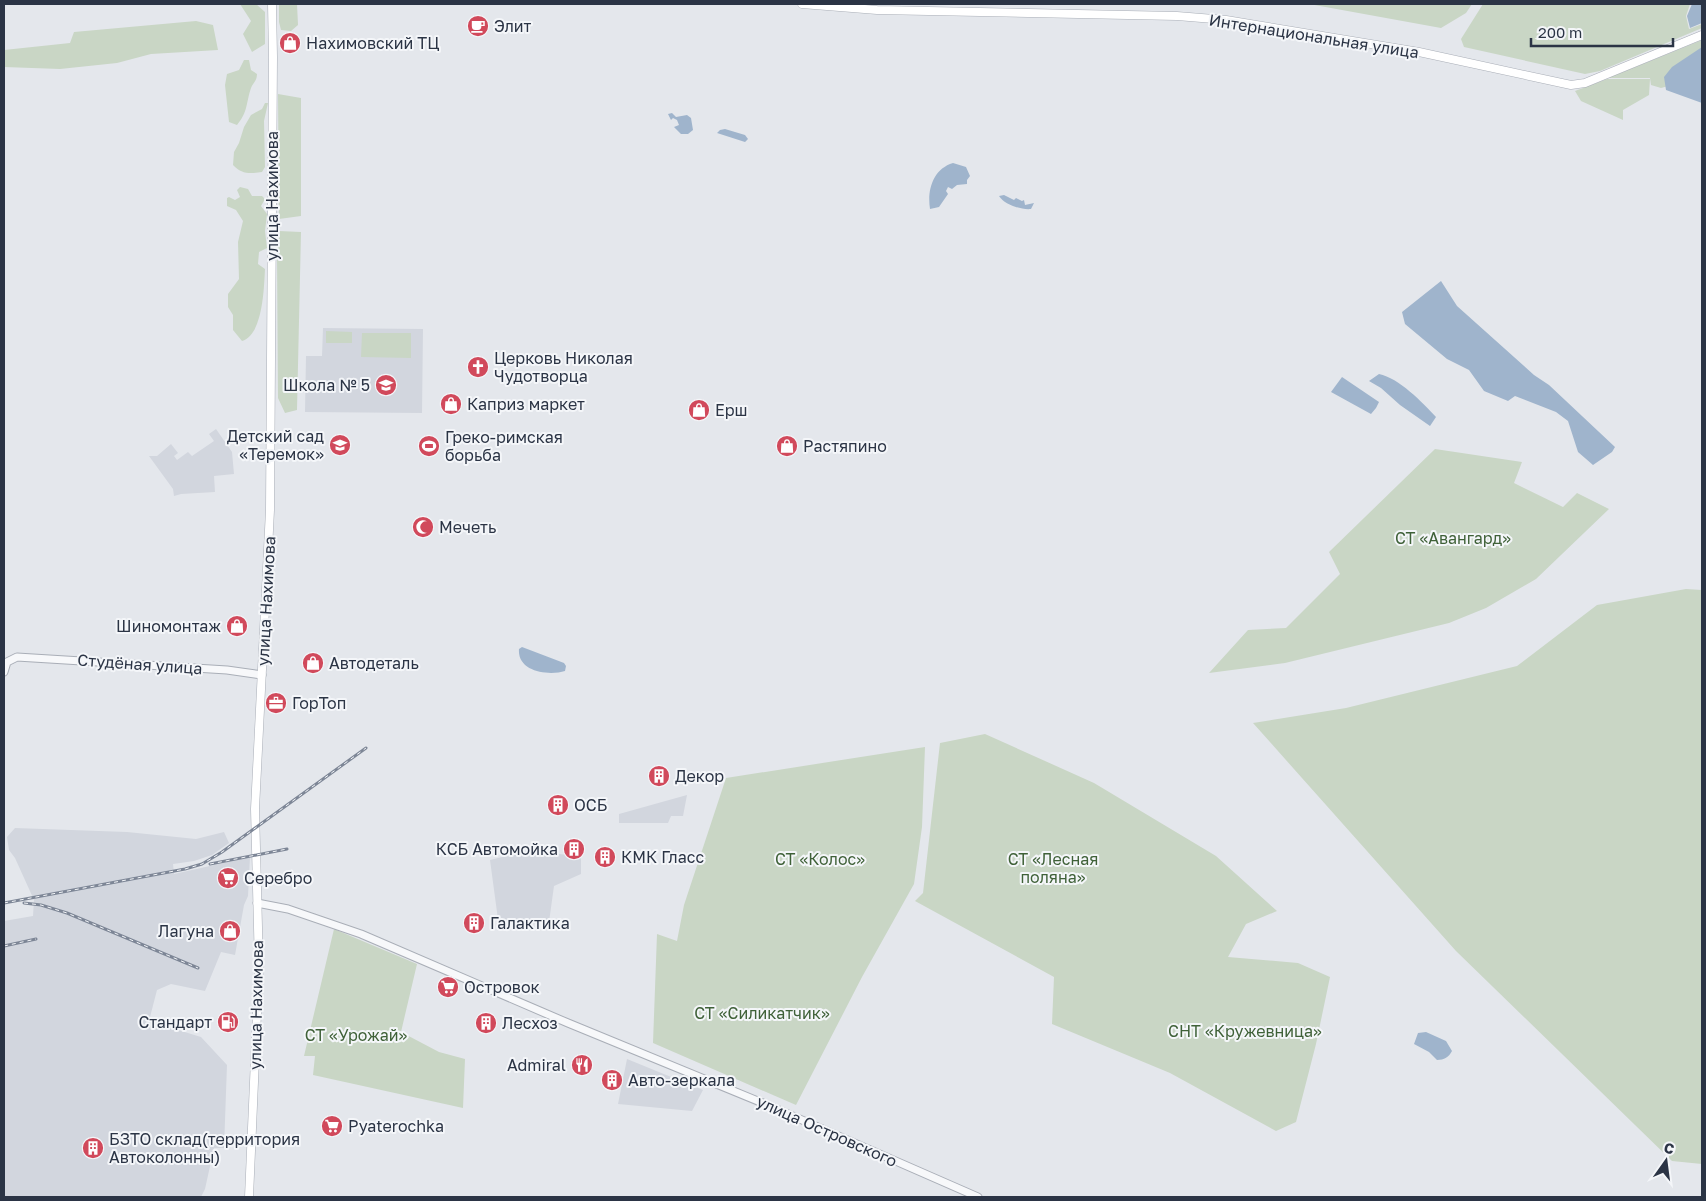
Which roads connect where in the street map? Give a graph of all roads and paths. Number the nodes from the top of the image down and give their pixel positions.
1 (272, 4) edge
2 (802, 4) edge
3 (1702, 35) edge
4 (4, 668) edge
5 (4, 672) edge
6 (262, 676) junction
7 (257, 903) junction
8 (249, 1197) edge
9 (978, 1197) edge

1 - 6 main road, улица Нахимова
2 - 3 main road, Интернациональная улица
4 - 5 street
4 - 6 street, Студёная улица
6 - 7 main road, улица Нахимова
7 - 8 main road, улица Нахимова
7 - 9 street, улица Островского

